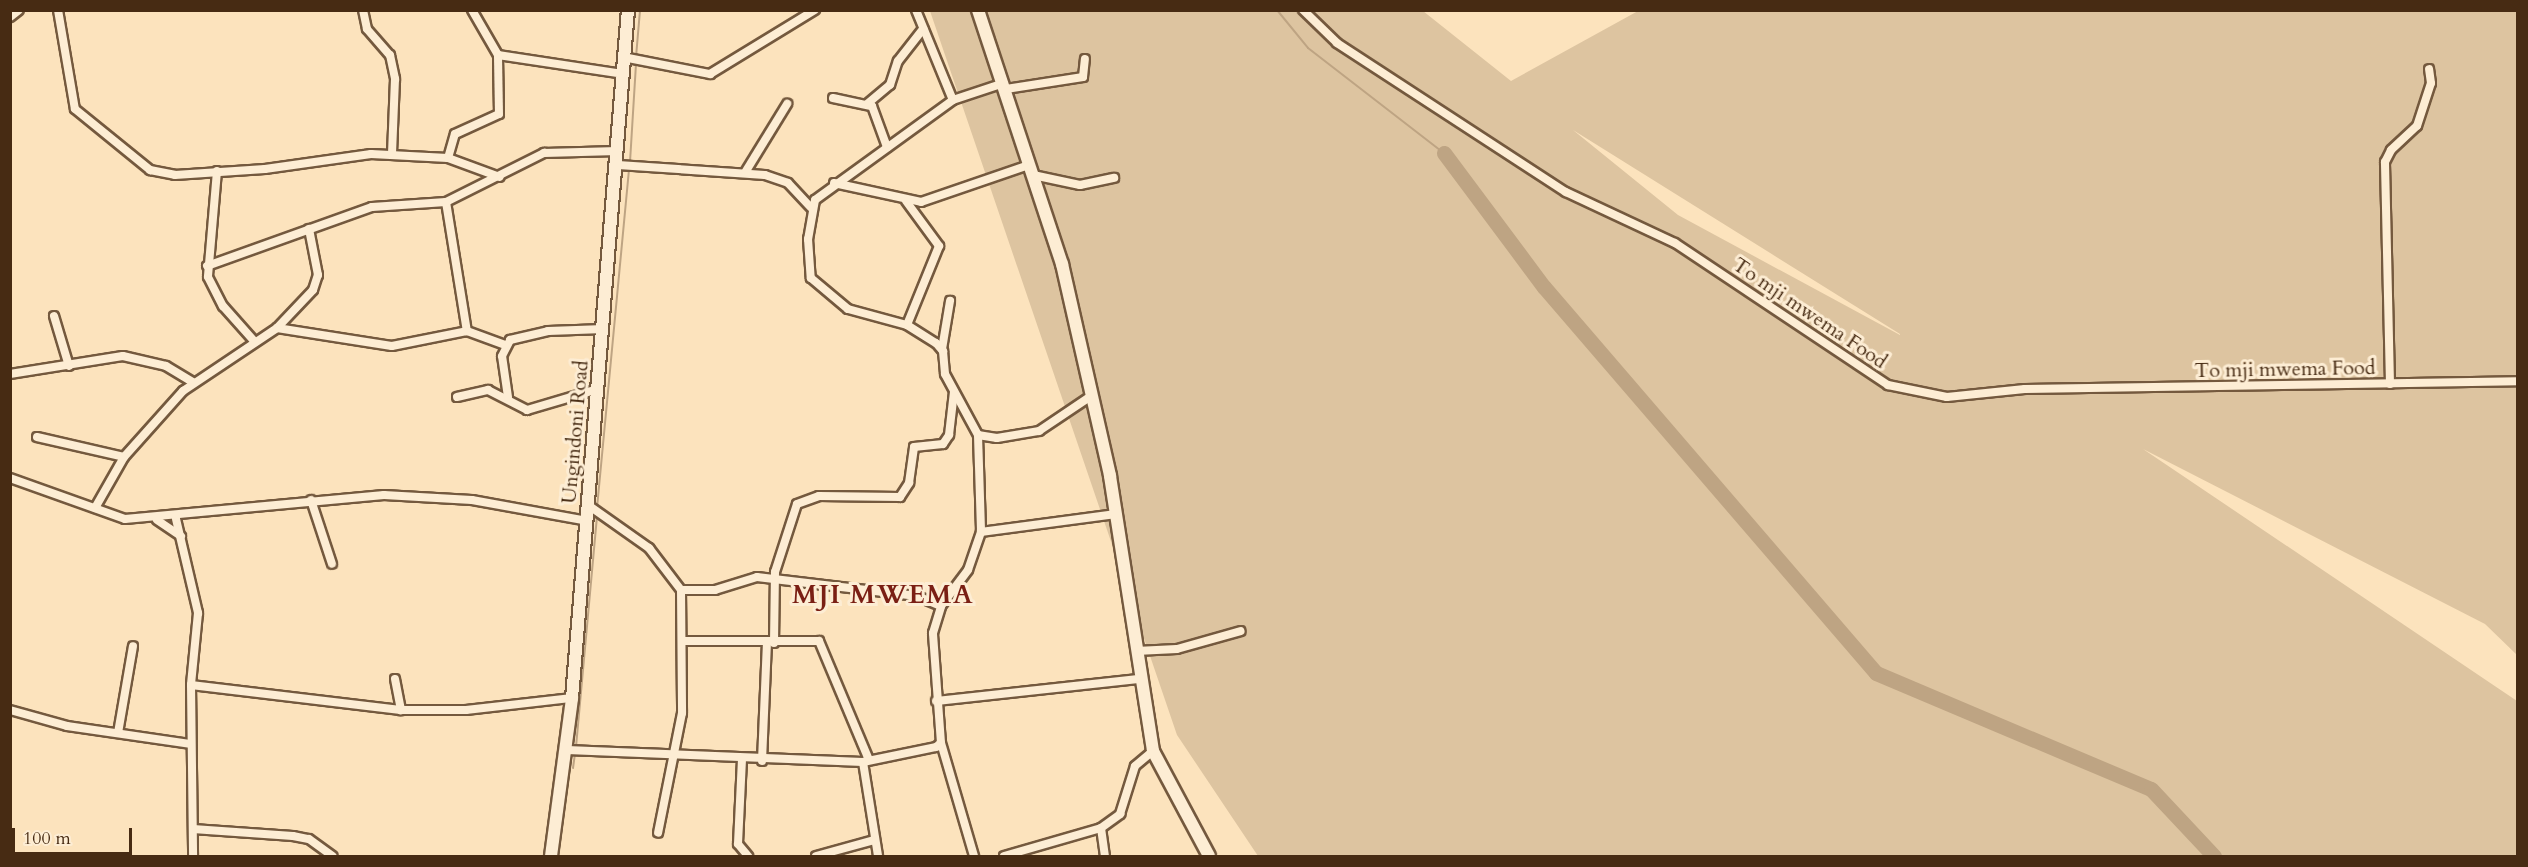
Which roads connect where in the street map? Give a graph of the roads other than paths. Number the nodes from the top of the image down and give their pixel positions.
1 (19, 10) edge
2 (58, 10) edge
3 (363, 10) edge
4 (472, 10) edge
5 (628, 10) edge
6 (815, 10) edge
7 (916, 10) edge
8 (978, 10) edge
9 (1303, 10) edge
10 (10, 17) edge
11 (923, 29) junction
12 (498, 56) junction
13 (624, 57) junction
14 (1085, 59) dead end
15 (2429, 69) dead end
16 (623, 74) junction
17 (1005, 86) junction
18 (833, 98) dead end
19 (953, 100) junction
20 (787, 104) dead end
21 (867, 104) junction
22 (887, 147) junction
23 (618, 152) junction
24 (392, 155) junction
25 (448, 158) junction
26 (618, 165) junction
27 (1031, 170) junction
28 (217, 171) junction
29 (746, 171) junction
30 (500, 177) junction
31 (1114, 178) dead end
32 (834, 183) junction
33 (906, 201) junction
34 (446, 202) junction
35 (921, 202) junction
36 (810, 207) junction
37 (920, 222) junction
38 (309, 229) junction
39 (207, 266) junction
40 (950, 300) dead end
41 (54, 316) dead end
42 (907, 325) junction
43 (277, 328) junction
44 (604, 329) junction
45 (467, 331) junction
46 (255, 342) junction
47 (505, 345) junction
48 (942, 349) junction
49 (69, 366) junction
50 (10, 374) edge
51 (2517, 381) edge
52 (193, 382) junction
53 (2390, 384) junction
54 (596, 390) junction
55 (954, 392) junction
56 (1091, 396) junction
57 (457, 397) dead end
58 (508, 397) junction
59 (978, 435) junction
60 (37, 437) dead end
61 (124, 457) junction
62 (10, 478) edge
63 (310, 500) junction
64 (588, 506) junction
65 (95, 508) junction
66 (1116, 514) junction
67 (176, 519) junction
68 (157, 520) junction
69 (587, 522) junction
70 (981, 532) junction
71 (181, 536) junction
72 (332, 564) dead end
73 (776, 581) junction
74 (681, 590) junction
75 (941, 606) junction
76 (1241, 631) dead end
77 (684, 641) junction
78 (770, 643) junction
79 (133, 646) dead end
80 (1136, 651) junction
81 (395, 679) dead end
82 (1139, 679) junction
83 (191, 685) junction
84 (572, 698) junction
85 (936, 701) junction
86 (10, 710) edge
87 (401, 710) junction
88 (118, 733) junction
89 (941, 743) junction
90 (190, 744) junction
91 (567, 750) junction
92 (1153, 752) junction
93 (671, 756) junction
94 (742, 759) junction
95 (762, 761) junction
96 (866, 761) junction
97 (1101, 828) junction
98 (193, 829) junction
99 (658, 833) dead end
100 (874, 840) junction
101 (193, 856) edge
102 (332, 856) edge
103 (551, 856) edge
104 (748, 856) edge
105 (816, 856) edge
106 (878, 856) edge
107 (974, 856) edge
108 (1004, 856) edge
109 (1106, 856) edge
110 (1209, 856) edge

1 - 10 street
2 - 28 street
3 - 24 street
4 - 12 street
5 - 13 main road, Ungindoni Road
6 - 13 street
7 - 11 street
8 - 17 main road
9 - 53 street, To mji mwema Food
11 - 19 street
11 - 21 street
12 - 16 street
12 - 25 street
13 - 16 main road, Ungindoni Road
14 - 17 street
15 - 53 street
16 - 23 main road, Ungindoni Road
17 - 19 street
17 - 27 main road
18 - 21 street
19 - 22 street
20 - 29 street
21 - 22 street
22 - 32 street
23 - 26 main road, Ungindoni Road
23 - 30 street
24 - 25 street
24 - 28 street
25 - 30 street
26 - 29 street
26 - 44 main road, Ungindoni Road
27 - 31 street
27 - 35 street
27 - 56 main road
28 - 39 street
29 - 36 street
30 - 34 street
32 - 33 street
32 - 36 street
33 - 35 street
33 - 37 street
34 - 38 street
34 - 45 street
35 - 37 street
36 - 42 street
37 - 42 street
38 - 39 street
38 - 43 street
39 - 46 street
40 - 48 street
41 - 49 street
42 - 48 street
43 - 45 street
43 - 46 street
44 - 47 street
44 - 54 main road, Ungindoni Road
45 - 47 street
46 - 52 street
47 - 58 street
48 - 55 street
49 - 50 street
49 - 52 street
51 - 53 street, To mji mwema Food
52 - 61 street
54 - 58 street
54 - 64 main road, Ungindoni Road
55 - 59 street
55 - 73 street
56 - 59 street
56 - 66 main road
57 - 58 street
59 - 70 street
60 - 61 street
61 - 65 street
62 - 65 street
63 - 67 street
63 - 69 street
63 - 72 street
64 - 69 main road, Ungindoni Road
64 - 74 street
65 - 68 street
66 - 70 street
66 - 80 main road
67 - 68 street
67 - 71 street
68 - 71 street
69 - 84 main road, Ungindoni Road
70 - 75 street
71 - 83 street
73 - 74 street
73 - 75 street
73 - 78 street
74 - 77 street
75 - 85 street
76 - 80 street
77 - 78 street
77 - 93 street
78 - 95 street
78 - 96 street
79 - 88 street
80 - 82 main road
81 - 87 street
82 - 85 street
82 - 92 main road
83 - 87 street
83 - 90 street
84 - 87 street
84 - 91 main road, Ungindoni Road
85 - 89 street
86 - 88 street
88 - 90 street
89 - 96 street
89 - 107 street
90 - 98 street
91 - 93 street
91 - 103 main road, Ungindoni Road
92 - 97 street
92 - 110 main road
93 - 94 street
93 - 99 street
94 - 95 street
94 - 104 street
95 - 96 street
96 - 100 street
97 - 108 street
97 - 109 street
98 - 101 street
98 - 102 street
100 - 105 street
100 - 106 street

